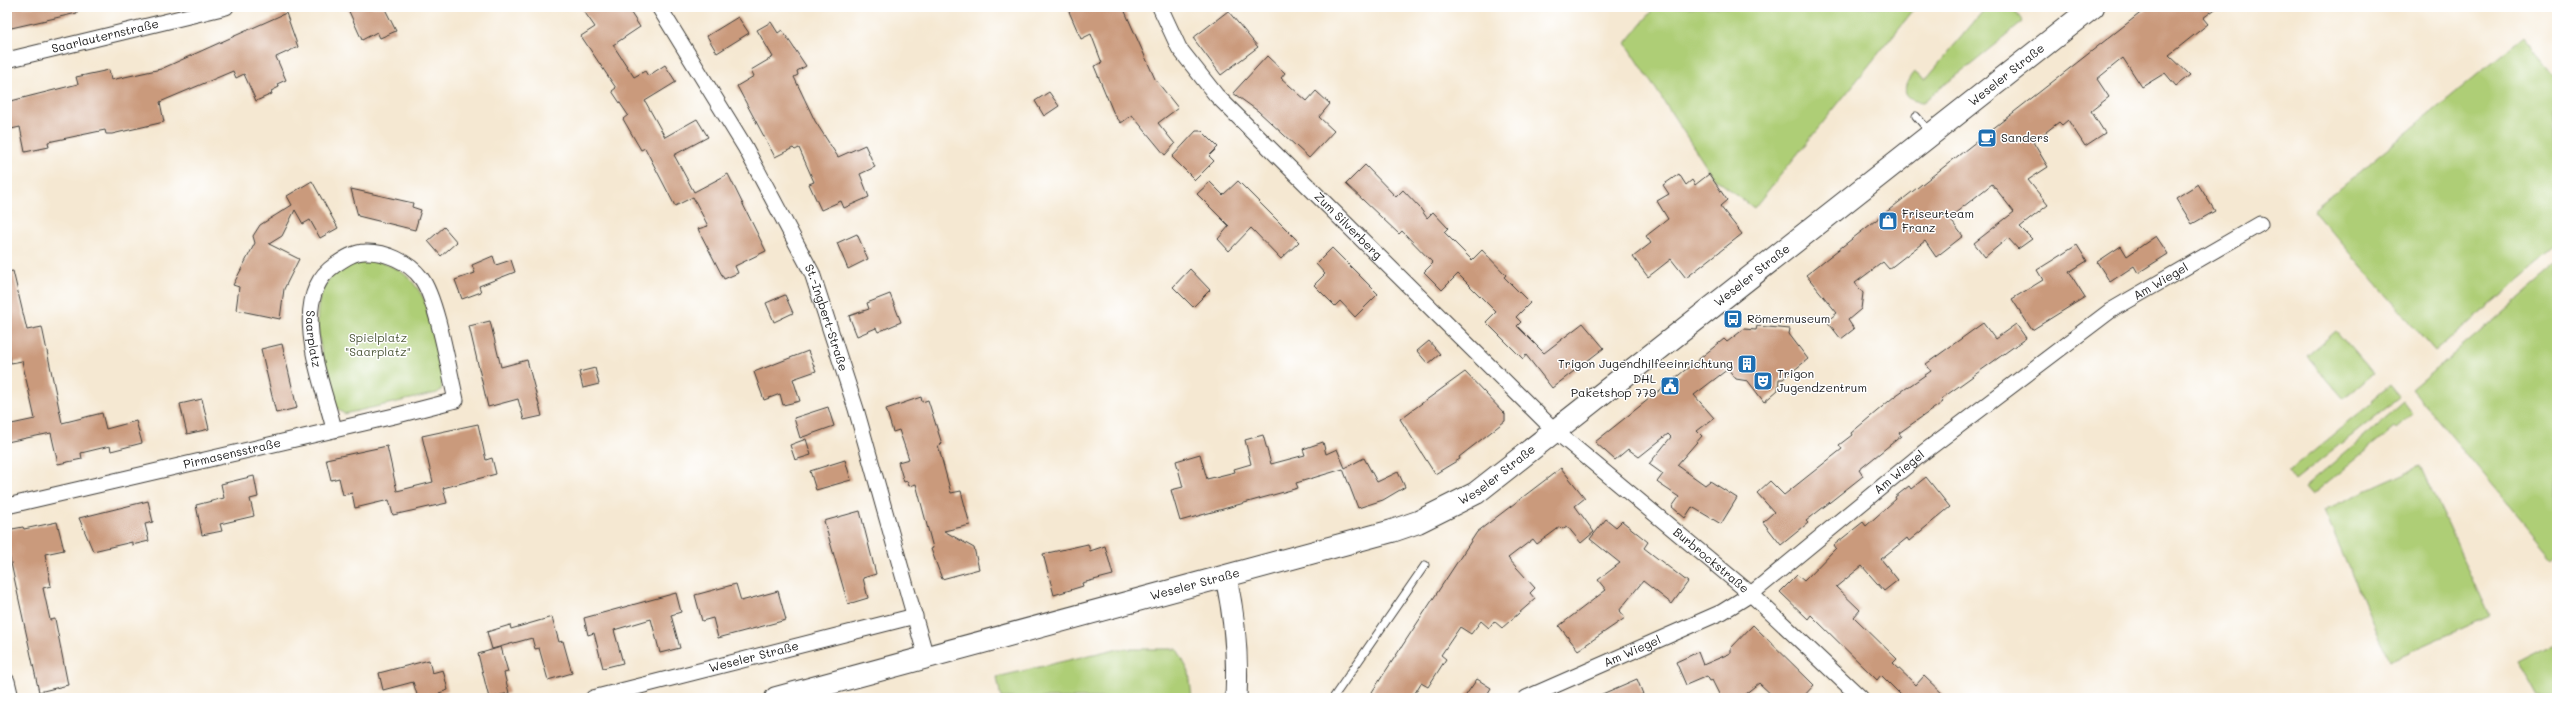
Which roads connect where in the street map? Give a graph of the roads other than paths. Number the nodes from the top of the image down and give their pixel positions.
1 (226, 7) edge
2 (659, 7) edge
3 (1160, 7) edge
4 (2093, 7) edge
5 (7, 60) edge
6 (1916, 116) dead end
7 (1932, 134) junction
8 (2260, 224) dead end
9 (456, 400) joint
10 (334, 429) junction
11 (1554, 430) junction
12 (7, 506) edge
13 (1425, 565) dead end
14 (1226, 578) junction
15 (1751, 594) junction
16 (915, 616) junction
17 (926, 657) junction
18 (7, 681) edge
19 (11, 698) edge
20 (592, 698) edge
21 (776, 698) edge
22 (1236, 698) edge
23 (1333, 698) edge
24 (1526, 698) edge
25 (1860, 698) edge

1 - 5 street, Saarlauternstraße
2 - 16 street, St.-Ingbert-Straße
3 - 11 street, Zum Silverberg
4 - 7 main road, Weseler Straße
6 - 7 lane
7 - 11 main road, Weseler Straße
8 - 15 street, Am Wiegel
9 - 10 street, Pirmasensstraße
9 - 10 street, Saarplatz
10 - 12 street, Pirmasensstraße
11 - 14 main road, Weseler Straße
11 - 15 street, Burbrockstraße
13 - 23 lane
14 - 17 main road, Weseler Straße
14 - 22 main road
15 - 24 street, Am Wiegel
15 - 25 street, Burbrockstraße
16 - 17 street, St.-Ingbert-Straße
16 - 20 street, Weseler Straße
17 - 21 main road, Weseler Straße
18 - 19 street

